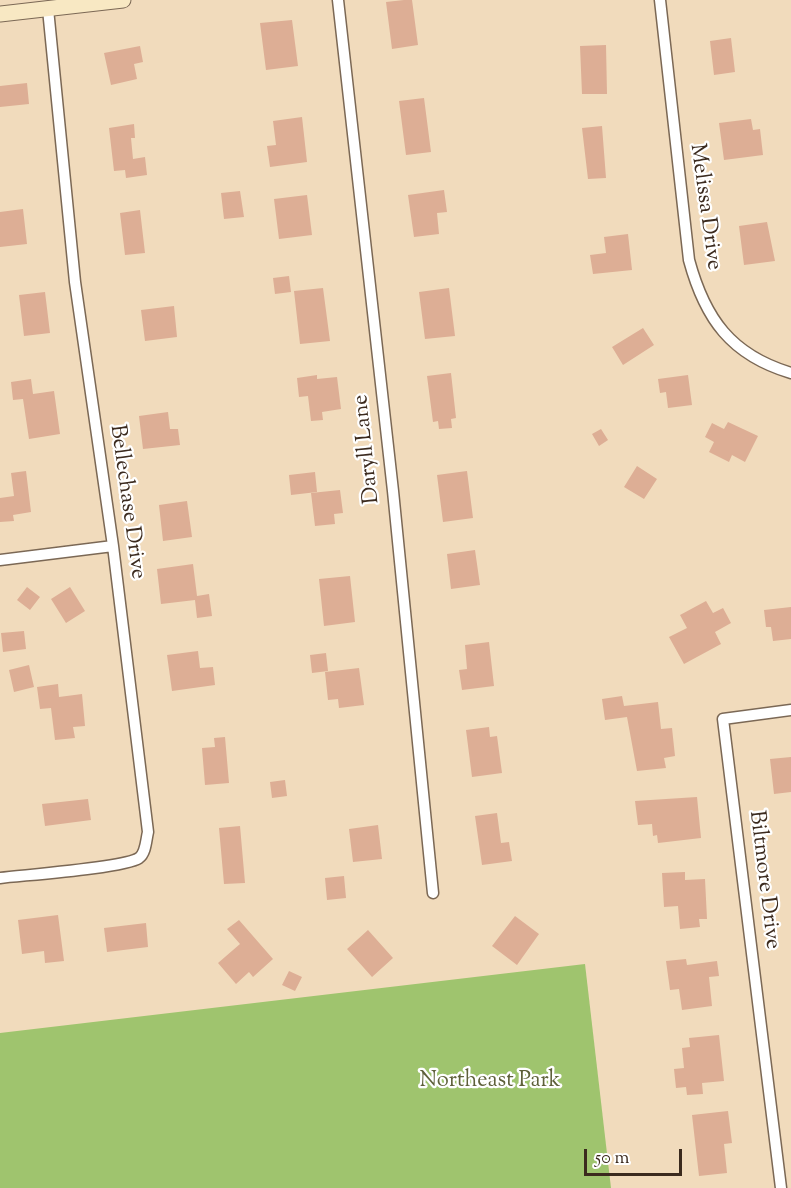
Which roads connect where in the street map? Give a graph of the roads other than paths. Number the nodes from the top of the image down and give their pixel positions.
1 (123, 0) edge
2 (338, 0) edge
3 (660, 0) edge
4 (48, 9) junction
5 (0, 14) edge
6 (791, 373) edge
7 (113, 546) junction
8 (0, 560) edge
9 (791, 711) edge
10 (0, 878) edge
11 (433, 894) dead end
12 (782, 1188) edge

1 - 4 street
2 - 11 street, Daryll Lane
3 - 6 street, Melissa Drive
4 - 5 street
4 - 7 street, Bellechase Drive
7 - 8 street
7 - 10 street, Bellechase Drive
9 - 12 street, Biltmore Drive

